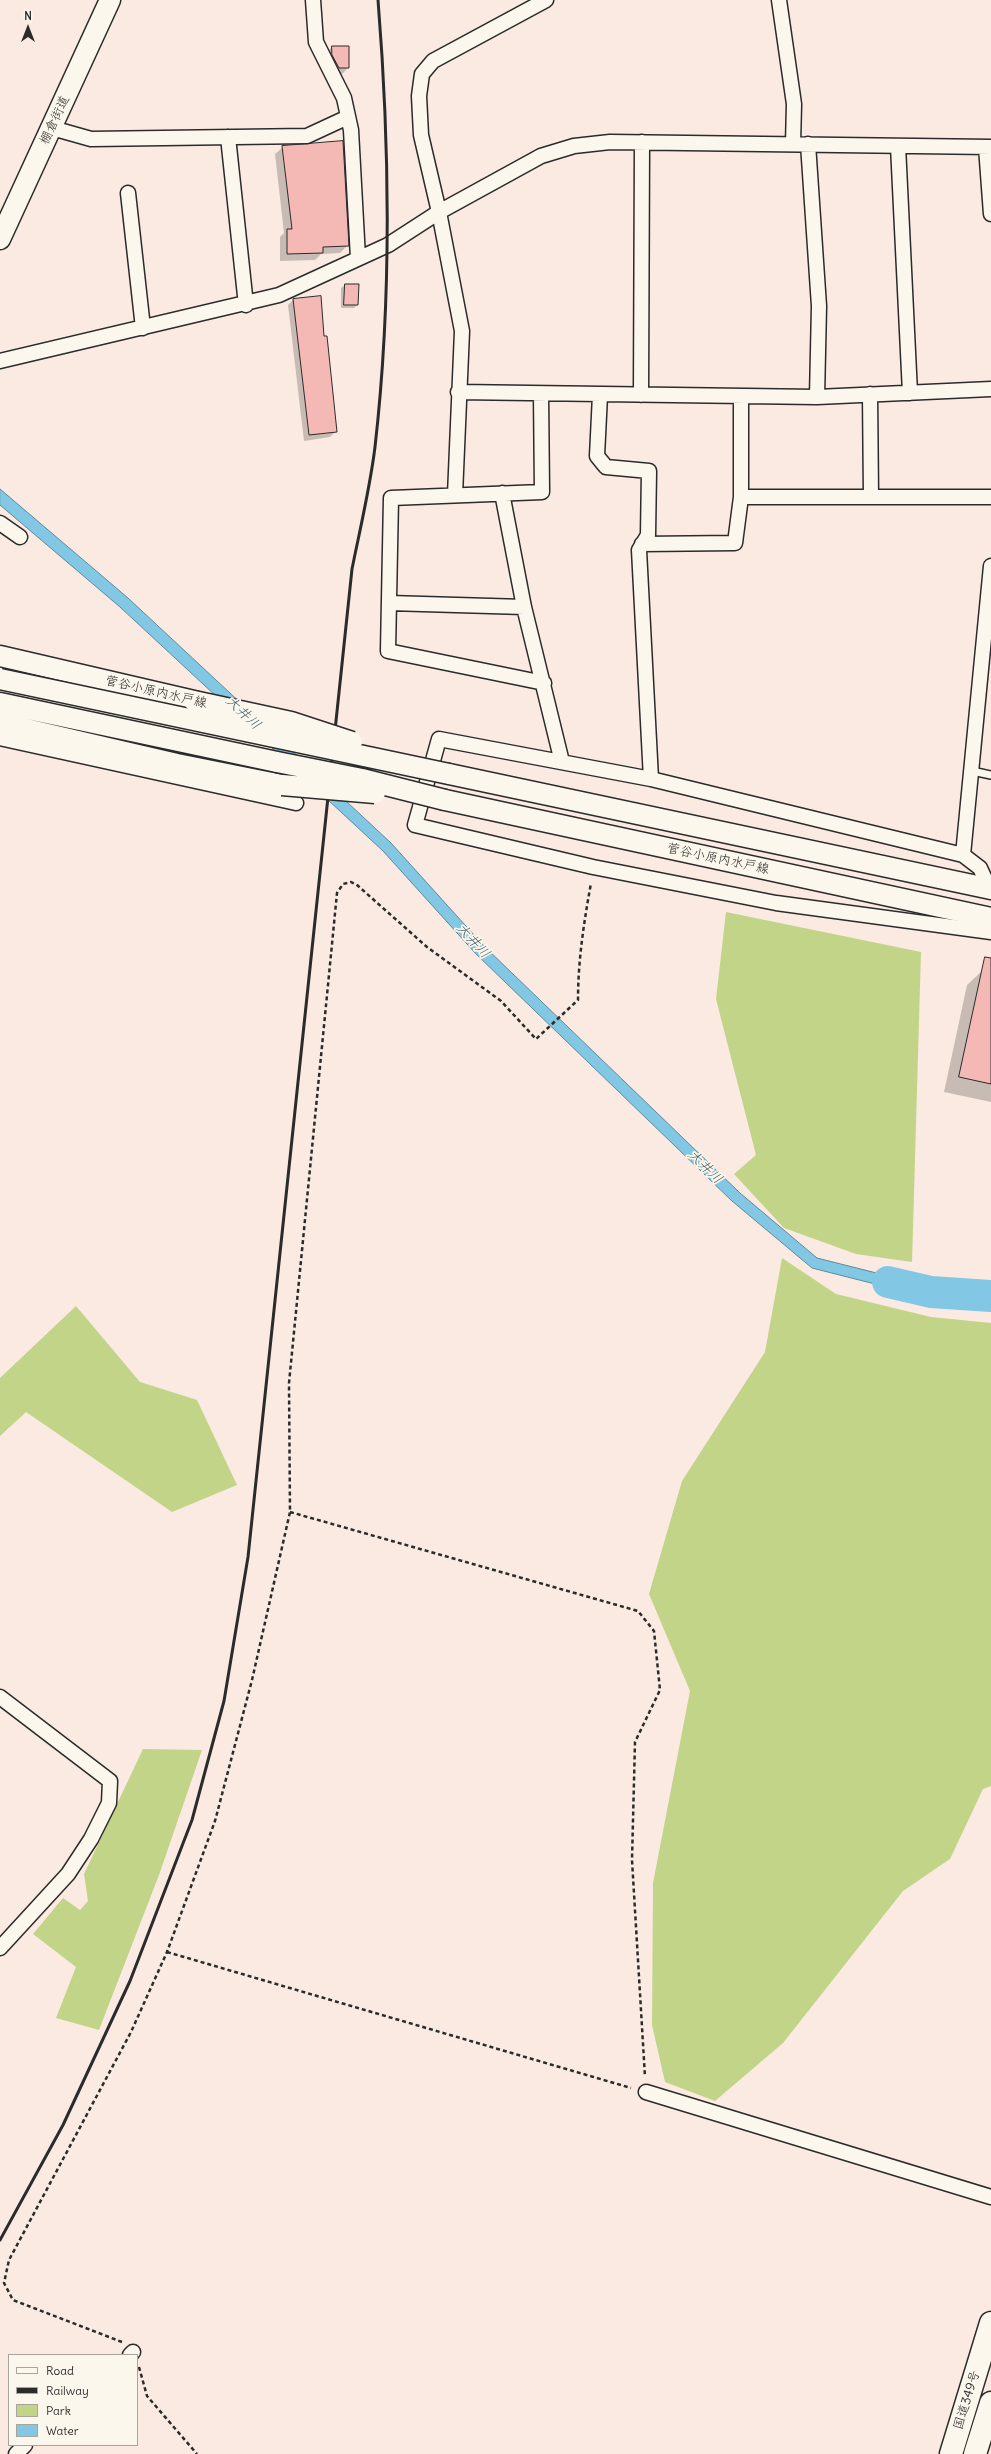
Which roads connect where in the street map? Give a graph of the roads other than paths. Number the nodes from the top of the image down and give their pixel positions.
1 (110, 0) edge
2 (312, 0) edge
3 (546, 0) edge
4 (779, 0) edge
5 (348, 117) junction
6 (52, 128) junction
7 (228, 137) junction
8 (642, 142) junction
9 (793, 144) junction
10 (808, 144) junction
11 (898, 146) junction
12 (988, 147) edge
13 (128, 193) dead end
14 (439, 212) junction
15 (991, 214) edge
16 (0, 239) edge
17 (358, 258) junction
18 (246, 304) junction
19 (143, 328) junction
20 (0, 361) edge
21 (991, 389) edge
22 (458, 392) junction
23 (910, 393) junction
24 (541, 394) junction
25 (870, 394) junction
26 (600, 395) junction
27 (641, 395) junction
28 (741, 396) junction
29 (817, 397) junction
30 (502, 493) junction
31 (455, 494) junction
32 (741, 497) junction
33 (871, 497) junction
34 (991, 497) edge
35 (0, 523) edge
36 (20, 537) dead end
37 (642, 544) junction
38 (991, 566) edge
39 (389, 603) junction
40 (524, 608) junction
41 (0, 656) edge
42 (987, 658) edge
43 (0, 679) edge
44 (544, 683) junction
45 (0, 704) edge
46 (0, 723) edge
47 (0, 738) edge
48 (562, 762) junction
49 (972, 771) junction
50 (449, 774) junction
51 (991, 775) edge
52 (651, 779) junction
53 (445, 800) junction
54 (296, 804) dead end
55 (963, 855) junction
56 (990, 889) edge
57 (991, 918) edge
58 (991, 932) edge
59 (0, 1697) edge
60 (0, 1948) edge
61 (646, 2092) road end
62 (991, 2197) edge
63 (991, 2324) edge
64 (991, 2403) edge
65 (24, 2446) edge
66 (16, 2454) edge
67 (950, 2454) edge
68 (975, 2454) edge

1 - 6 main road, 棚倉街道
2 - 5 street
3 - 14 street
4 - 9 street
5 - 7 street
5 - 17 street
6 - 7 street
6 - 16 main road, 棚倉街道
7 - 18 street
8 - 9 street
8 - 14 street
8 - 27 street
9 - 10 street
10 - 11 street
10 - 29 street
11 - 12 street
11 - 23 street
12 - 15 street
13 - 19 street
14 - 17 street
14 - 22 street
17 - 18 street
18 - 19 street
19 - 20 street
21 - 23 street
22 - 24 street
22 - 31 street
23 - 25 street
24 - 26 street
24 - 30 street
25 - 29 street
25 - 33 street
26 - 27 street
26 - 37 street
27 - 28 street
28 - 29 street
28 - 32 street
30 - 31 street
30 - 40 street
31 - 39 street
32 - 33 street
32 - 37 street
33 - 34 street
35 - 36 street
37 - 52 street
38 - 42 street
39 - 40 street
39 - 44 street
40 - 44 street
41 - 50 main road, 菅谷小原内水戸線, bridge
42 - 49 street
43 - 50 main road, 菅谷小原内水戸線, bridge
44 - 48 street
45 - 53 main road, 菅谷小原内水戸線, bridge
46 - 53 main road, 菅谷小原内水戸線, bridge
47 - 54 street
48 - 52 street
48 - 58 street
49 - 51 lane
49 - 55 street
50 - 56 main road, 菅谷小原内水戸線
52 - 55 street
53 - 57 main road, 菅谷小原内水戸線
55 - 56 street
59 - 60 street
61 - 62 street
63 - 67 highway, 国道349号
64 - 68 highway, 国道349号
65 - 66 street

